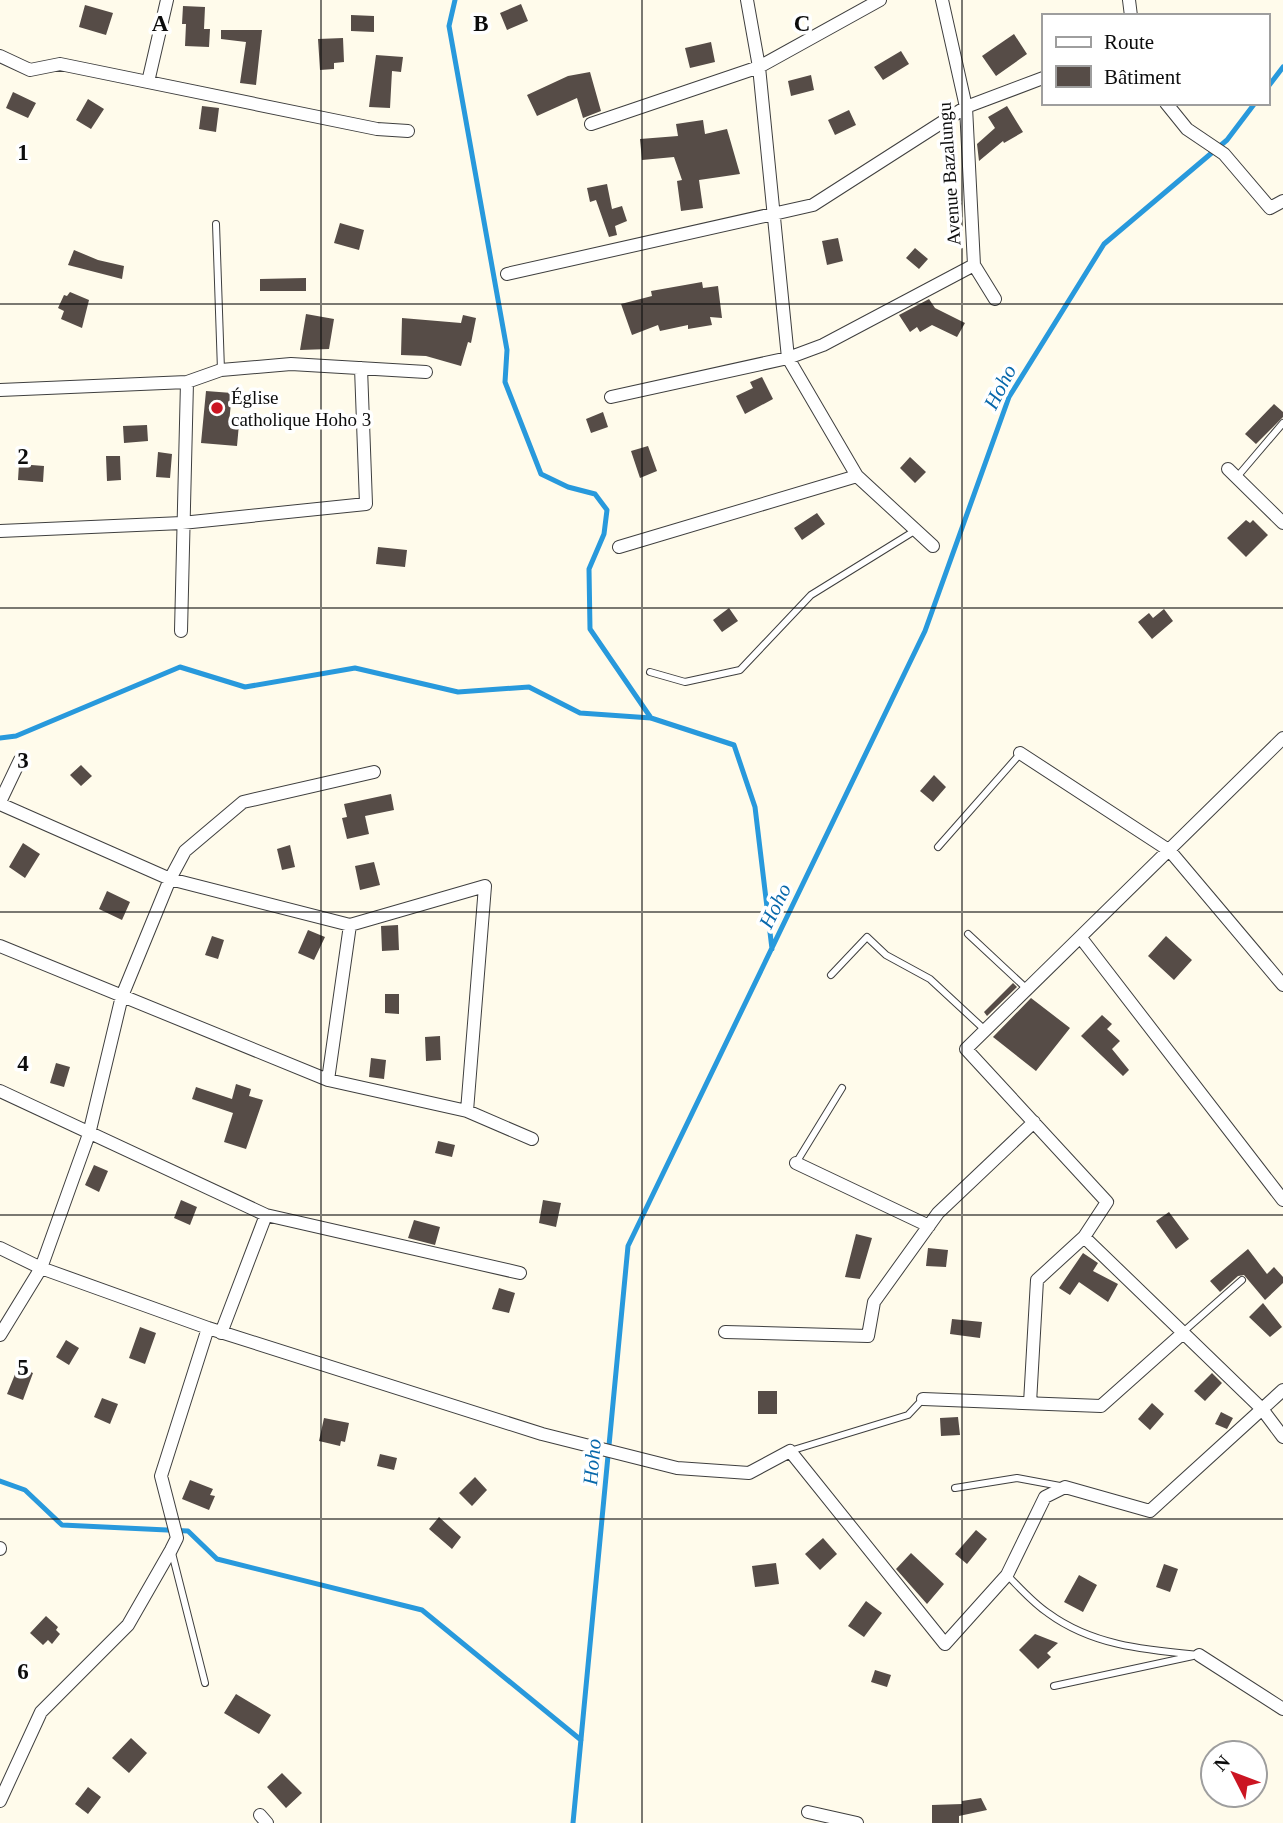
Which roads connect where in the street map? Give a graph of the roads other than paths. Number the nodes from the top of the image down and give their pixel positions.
1 (167, 0) edge
2 (747, 0) edge
3 (880, 0) edge
4 (942, 0) edge
5 (0, 56) edge
6 (759, 67) junction
7 (1042, 78) edge
8 (148, 82) junction
9 (1168, 105) edge
10 (966, 107) junction
11 (591, 124) dead end
12 (408, 131) dead end
13 (1283, 201) edge
14 (774, 215) junction
15 (216, 224) dead end
16 (974, 265) junction
17 (506, 274) dead end
18 (995, 299) dead end
19 (788, 358) junction
20 (361, 368) junction
21 (221, 370) junction
22 (426, 372) dead end
23 (187, 382) junction
24 (0, 390) edge
25 (611, 397) dead end
26 (1283, 423) edge
27 (1233, 473) joint
28 (857, 476) junction
29 (183, 523) junction
30 (1283, 523) edge
31 (916, 530) junction
32 (0, 531) edge
33 (933, 546) dead end
34 (619, 547) dead end
35 (181, 631) dead end
36 (650, 672) dead end
37 (1281, 743) edge
38 (1020, 753) joint
39 (20, 760) dead end
40 (374, 772) dead end
41 (0, 803) edge
42 (938, 847) dead end
43 (1170, 851) junction
44 (170, 879) junction
45 (350, 925) junction
46 (968, 934) dead end
47 (1081, 938) junction
48 (0, 946) edge
49 (831, 975) dead end
50 (1283, 985) edge
51 (1027, 989) junction
52 (122, 996) junction
53 (985, 1030) junction
54 (328, 1080) junction
55 (842, 1088) dead end
56 (0, 1091) edge
57 (467, 1111) junction
58 (1034, 1122) junction
59 (89, 1134) junction
60 (532, 1139) dead end
61 (796, 1163) joint
62 (1283, 1200) edge
63 (266, 1215) junction
64 (929, 1226) junction
65 (1084, 1237) junction
66 (0, 1248) edge
67 (41, 1268) junction
68 (520, 1273) dead end
69 (1242, 1280) dead end
70 (214, 1331) junction
71 (725, 1332) dead end
72 (1183, 1333) junction
73 (0, 1335) edge
74 (1283, 1390) edge
75 (923, 1399) joint
76 (1030, 1403) junction
77 (1262, 1409) junction
78 (1283, 1437) edge
79 (790, 1451) junction
80 (955, 1488) dead end
81 (1065, 1488) junction
82 (174, 1538) junction
83 (1007, 1575) junction
84 (1199, 1655) junction
85 (205, 1683) dead end
86 (1054, 1686) dead end
87 (1283, 1709) edge
88 (0, 1800) edge
89 (808, 1812) dead end
90 (857, 1823) edge

1 - 8 street
2 - 6 street
3 - 6 street
4 - 10 street, Avenue Bazalungu
5 - 8 street
6 - 11 street
6 - 14 street
7 - 10 street
8 - 12 street
9 - 13 street
10 - 14 street
10 - 16 street, Avenue Bazalungu
14 - 17 street
14 - 19 street
15 - 21 lane
16 - 18 street, Avenue Bazalungu
16 - 19 street
19 - 25 street
19 - 28 street
20 - 21 street
20 - 22 street
20 - 29 street
21 - 23 street
23 - 24 street
23 - 29 street
26 - 27 lane
27 - 30 street
28 - 31 street
28 - 34 street
29 - 32 street
29 - 35 street
31 - 33 street
31 - 36 lane
37 - 43 street
38 - 42 lane
38 - 43 street
39 - 41 street
40 - 44 street
41 - 44 street
43 - 47 street
43 - 50 street
44 - 45 street
44 - 52 street
45 - 54 street
45 - 57 street
46 - 51 lane
47 - 51 street
47 - 62 street
48 - 52 street
49 - 53 lane
51 - 53 street
52 - 54 street
52 - 59 street
53 - 58 street
54 - 57 street
55 - 61 lane
56 - 59 street
57 - 60 street
58 - 64 street
58 - 65 street
59 - 63 street
59 - 67 street
61 - 64 street
63 - 68 street
63 - 70 street
64 - 71 street
65 - 72 street
65 - 76 street
66 - 67 street
67 - 70 street
67 - 73 street
69 - 72 lane
70 - 79 street
70 - 82 street
72 - 76 street
72 - 77 street
74 - 77 street
75 - 76 street
75 - 79 lane
77 - 78 street
77 - 81 street
79 - 83 street
80 - 81 lane
81 - 83 street
82 - 85 lane
82 - 88 street
83 - 84 lane
84 - 86 lane
84 - 87 street
89 - 90 street

